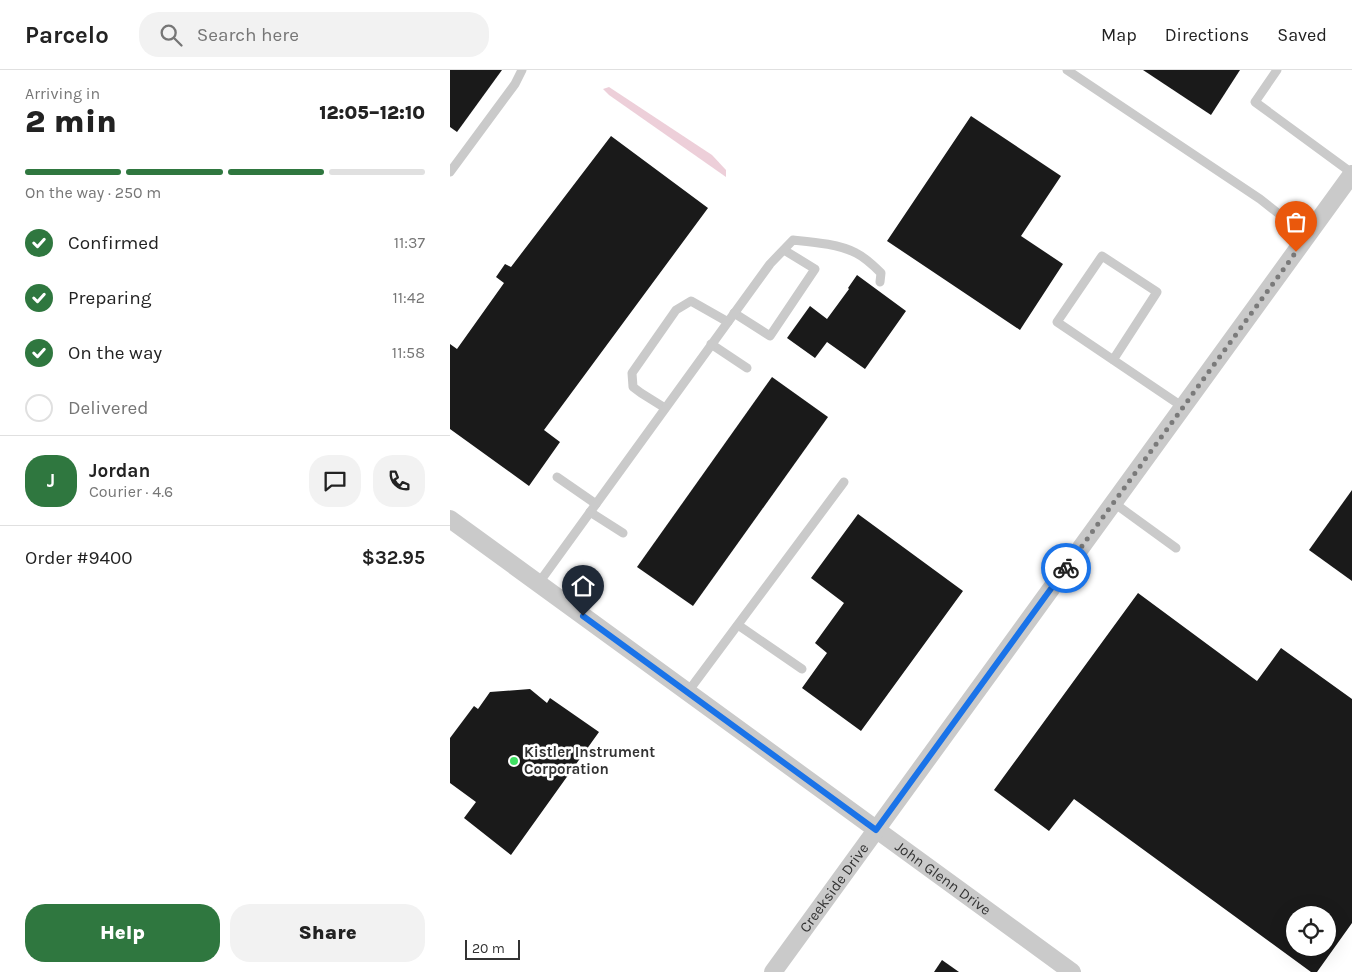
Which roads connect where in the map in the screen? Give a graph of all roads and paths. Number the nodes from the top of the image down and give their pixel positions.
1 (522, 70) edge
2 (1067, 70) edge
3 (1277, 70) edge
4 (453, 161) edge
5 (450, 172) edge
6 (1352, 174) edge
7 (1307, 236) junction
8 (784, 250) junction
9 (880, 282) dead end
10 (734, 314) junction
11 (728, 322) junction
12 (711, 344) junction
13 (1113, 360) junction
14 (747, 368) dead end
15 (1183, 407) junction
16 (665, 408) junction
17 (557, 476) dead end
18 (844, 482) dead end
19 (1114, 502) junction
20 (596, 504) junction
21 (590, 512) junction
22 (450, 519) edge
23 (622, 533) dead end
24 (1176, 548) dead end
25 (538, 584) junction
26 (738, 625) junction
27 (802, 670) dead end
28 (687, 692) junction
29 (876, 830) junction
30 (774, 972) edge
31 (1072, 972) edge

1 - 4 lane
2 - 7 lane
3 - 6 lane
4 - 5 lane
6 - 7 street, Creekside Drive
7 - 15 street, Creekside Drive
8 - 9 lane
8 - 10 lane
8 - 10 lane
10 - 11 lane
11 - 12 lane
11 - 16 lane
12 - 14 lane
12 - 16 lane
13 - 13 lane
13 - 15 lane
15 - 19 street, Creekside Drive
16 - 20 lane
17 - 20 lane
18 - 26 lane
19 - 24 lane
19 - 29 street, Creekside Drive
20 - 21 lane
21 - 23 lane
21 - 25 lane
22 - 25 street, John Glenn Drive
25 - 28 street, John Glenn Drive
26 - 27 lane
26 - 28 lane
28 - 29 street, John Glenn Drive
29 - 30 street, Creekside Drive
29 - 31 street, John Glenn Drive

